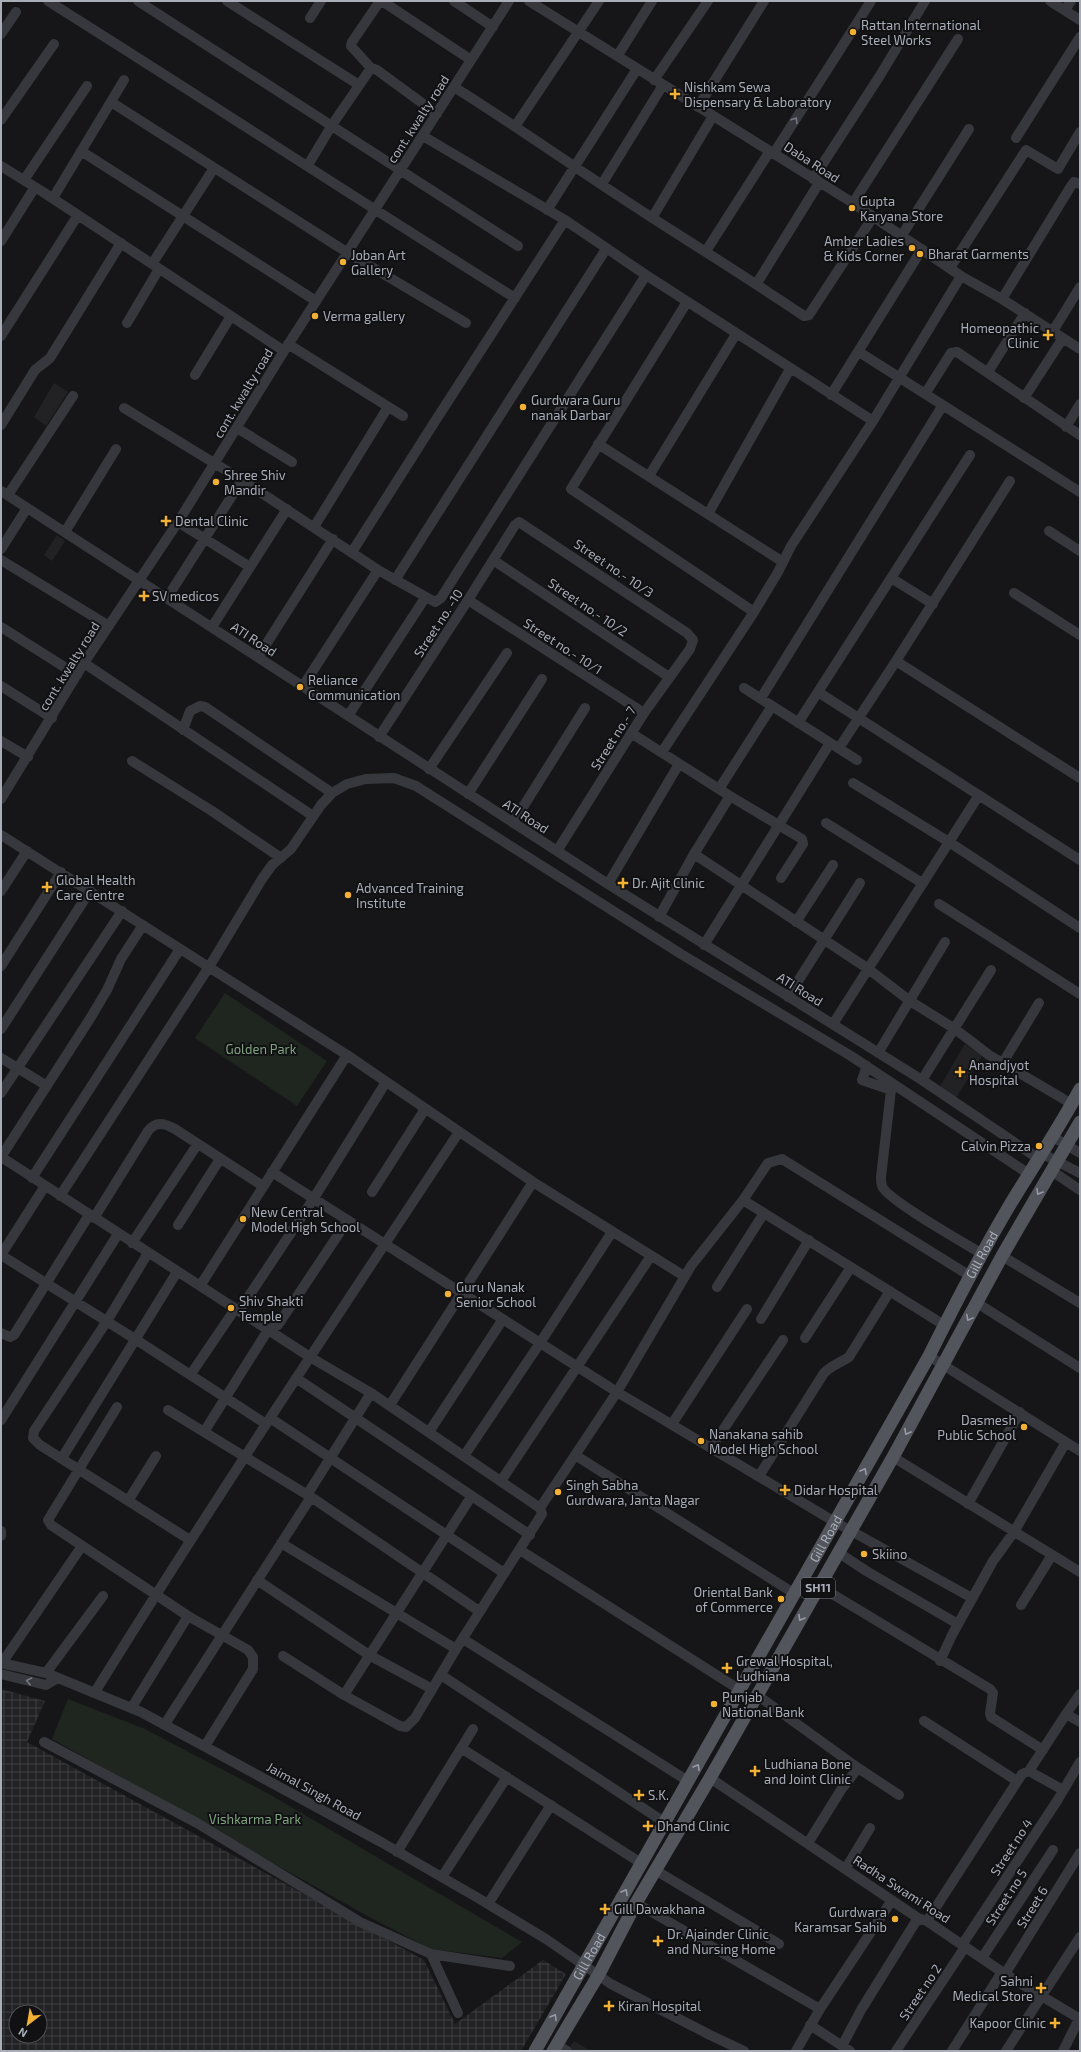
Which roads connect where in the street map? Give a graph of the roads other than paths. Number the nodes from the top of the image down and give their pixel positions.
1 (48, 1) edge
2 (138, 1) edge
3 (227, 1) edge
4 (321, 1) edge
5 (381, 1) edge
6 (454, 1) edge
7 (509, 1) edge
8 (529, 1) edge
9 (599, 1) edge
10 (652, 1) edge
11 (708, 1) edge
12 (764, 1) edge
13 (871, 1) edge
14 (925, 1) edge
15 (1050, 1) edge
16 (1071, 1) edge
17 (543, 5) edge
18 (1065, 10) junction
19 (16, 12) dead end
20 (310, 18) dead end
21 (1080, 20) edge
22 (493, 26) junction
23 (579, 32) junction
24 (1, 34) edge
25 (1080, 37) edge
26 (958, 39) dead end
27 (54, 44) dead end
28 (618, 55) junction
29 (471, 60) junction
30 (371, 68) junction
31 (637, 69) junction
32 (124, 80) dead end
33 (654, 80) junction
34 (359, 85) junction
35 (663, 85) junction
36 (87, 86) dead end
37 (454, 87) junction
38 (111, 102) junction
39 (698, 107) junction
40 (437, 114) junction
41 (713, 116) junction
42 (1, 120) edge
43 (332, 125) junction
44 (516, 125) junction
45 (969, 129) dead end
46 (1080, 132) edge
47 (422, 136) junction
48 (1016, 138) dead end
49 (81, 151) junction
50 (772, 152) junction
51 (308, 165) junction
52 (1, 166) edge
53 (575, 166) junction
54 (214, 168) junction
55 (400, 170) junction
56 (24, 180) junction
57 (816, 181) junction
58 (602, 184) junction
59 (1080, 184) edge
60 (35, 187) junction
61 (53, 198) junction
62 (853, 204) junction
63 (547, 210) junction
64 (375, 211) junction
65 (78, 215) junction
66 (182, 216) junction
67 (872, 217) junction
68 (652, 218) junction
69 (564, 220) junction
70 (902, 235) junction
71 (1, 241) edge
72 (121, 243) junction
73 (518, 246) dead end
74 (606, 249) junction
75 (922, 249) junction
76 (706, 251) junction
77 (348, 253) junction
78 (155, 267) junction
79 (950, 268) junction
80 (646, 276) junction
81 (961, 276) junction
82 (757, 283) junction
83 (1080, 287) edge
84 (515, 298) junction
85 (1002, 299) junction
86 (316, 301) junction
87 (687, 302) junction
88 (1025, 313) junction
89 (231, 316) junction
90 (127, 323) dead end
91 (466, 323) dead end
92 (1053, 331) junction
93 (736, 334) junction
94 (1, 336) edge
95 (1063, 338) junction
96 (1079, 345) edge
97 (286, 348) junction
98 (859, 352) junction
99 (790, 369) junction
100 (988, 372) junction
101 (195, 375) dead end
102 (898, 377) junction
103 (925, 394) junction
104 (831, 395) junction
105 (73, 396) dead end
106 (1024, 398) junction
107 (1080, 404) edge
108 (943, 405) junction
109 (388, 407) junction
110 (124, 408) dead end
111 (403, 416) dead end
112 (873, 421) junction
113 (1, 425) edge
114 (1066, 427) junction
115 (237, 428) junction
116 (1080, 435) edge
117 (598, 444) junction
118 (116, 449) dead end
119 (970, 455) dead end
120 (292, 462) dead end
121 (215, 464) junction
122 (649, 476) junction
123 (242, 480) junction
124 (1010, 481) dead end
125 (1080, 492) edge
126 (4, 493) edge
127 (27, 508) junction
128 (287, 509) junction
129 (708, 514) junction
130 (178, 522) junction
131 (517, 523) joint
132 (314, 527) junction
133 (1049, 531) dead end
134 (65, 532) junction
135 (204, 538) junction
136 (333, 540) junction
137 (1, 549) edge
138 (1080, 551) edge
139 (352, 552) junction
140 (1, 560) edge
141 (493, 560) junction
142 (783, 562) junction
143 (250, 567) junction
144 (378, 570) junction
145 (891, 578) junction
146 (141, 580) junction
147 (395, 580) junction
148 (1014, 593) dead end
149 (167, 598) junction
150 (425, 598) junction
151 (468, 600) junction
152 (933, 604) junction
153 (754, 612) junction
154 (109, 626) junction
155 (1, 627) edge
156 (212, 627) junction
157 (1080, 635) edge
158 (693, 640) joint
159 (507, 653) dead end
160 (258, 658) junction
161 (896, 661) junction
162 (84, 663) junction
163 (77, 675) junction
164 (669, 677) junction
165 (542, 679) dead end
166 (1, 686) edge
167 (303, 686) junction
168 (744, 688) dead end
169 (818, 692) junction
170 (761, 698) junction
171 (772, 706) junction
172 (585, 708) dead end
173 (644, 713) junction
174 (348, 716) junction
175 (52, 718) junction
176 (859, 718) junction
177 (798, 723) junction
178 (183, 730) junction
179 (632, 733) junction
180 (379, 737) junction
181 (1, 740) edge
182 (834, 746) junction
183 (662, 752) junction
184 (28, 757) junction
185 (858, 760) dead end
186 (132, 761) dead end
187 (679, 764) junction
188 (429, 769) junction
189 (1080, 778) edge
190 (853, 783) dead end
191 (719, 789) junction
192 (332, 793) junction
193 (468, 794) junction
194 (979, 795) junction
195 (730, 796) junction
196 (1, 798) edge
197 (313, 816) junction
198 (513, 823) junction
199 (826, 823) dead end
200 (778, 824) junction
201 (1, 835) edge
202 (949, 842) junction
203 (27, 851) junction
204 (557, 851) junction
205 (694, 854) junction
206 (281, 858) junction
207 (1080, 860) edge
208 (833, 865) dead end
209 (61, 872) junction
210 (781, 878) dead end
211 (860, 883) dead end
212 (922, 883) junction
213 (608, 884) junction
214 (742, 887) junction
215 (1, 891) edge
216 (90, 891) junction
217 (939, 904) dead end
218 (122, 912) junction
219 (659, 917) junction
220 (796, 922) junction
221 (143, 925) junction
222 (1080, 928) edge
223 (824, 940) junction
224 (945, 942) dead end
225 (704, 945) junction
226 (180, 949) junction
227 (1, 966) edge
228 (209, 967) junction
229 (867, 968) junction
230 (991, 970) dead end
231 (1080, 994) edge
232 (788, 997) junction
233 (910, 1001) junction
234 (1039, 1003) dead end
235 (833, 1024) junction
236 (954, 1028) junction
237 (1, 1029) edge
238 (878, 1052) junction
239 (347, 1055) junction
240 (1, 1058) edge
241 (1002, 1064) junction
242 (867, 1066) junction
243 (17, 1068) junction
244 (922, 1080) junction
245 (386, 1082) junction
246 (47, 1086) junction
247 (1080, 1089) edge
248 (1, 1093) edge
249 (1072, 1104) junction
250 (425, 1109) junction
251 (1080, 1122) edge
252 (459, 1132) junction
253 (1053, 1137) junction
254 (197, 1144) junction
255 (1067, 1146) junction
256 (1080, 1153) edge
257 (1041, 1156) junction
258 (1, 1157) edge
259 (220, 1160) junction
260 (1054, 1166) junction
261 (272, 1172) junction
262 (1080, 1173) edge
263 (1029, 1174) junction
264 (32, 1178) junction
265 (533, 1182) junction
266 (45, 1186) junction
267 (263, 1186) junction
268 (1080, 1190) edge
269 (372, 1192) dead end
270 (60, 1196) junction
271 (314, 1198) junction
272 (743, 1200) junction
273 (764, 1213) junction
274 (91, 1216) junction
275 (348, 1220) junction
276 (178, 1226) dead end
277 (612, 1232) junction
278 (118, 1234) junction
279 (809, 1240) junction
280 (132, 1243) junction
281 (385, 1244) junction
282 (148, 1253) junction
283 (982, 1254) junction
284 (1, 1255) edge
285 (651, 1256) junction
286 (1002, 1256) junction
287 (851, 1267) junction
288 (177, 1272) junction
289 (684, 1276) junction
290 (970, 1276) junction
291 (46, 1284) junction
292 (200, 1286) junction
293 (717, 1287) dead end
294 (890, 1291) junction
295 (462, 1293) junction
296 (74, 1302) junction
297 (977, 1303) junction
298 (1080, 1303) edge
299 (747, 1309) dead end
300 (237, 1310) junction
301 (761, 1318) dead end
302 (503, 1319) junction
303 (107, 1321) junction
304 (944, 1325) junction
305 (268, 1330) junction
306 (1, 1333) edge
307 (805, 1338) dead end
308 (135, 1339) junction
309 (783, 1340) dead end
310 (540, 1343) junction
311 (310, 1356) junction
312 (929, 1356) junction
313 (944, 1365) junction
314 (578, 1368) junction
315 (1080, 1368) edge
316 (191, 1374) junction
317 (296, 1378) junction
318 (616, 1392) junction
319 (371, 1393) junction
320 (225, 1397) junction
321 (390, 1405) junction
322 (117, 1406) dead end
323 (168, 1410) dead end
324 (1020, 1412) junction
325 (356, 1417) junction
326 (1, 1420) edge
327 (268, 1421) junction
328 (672, 1424) junction
329 (204, 1432) junction
330 (429, 1432) junction
331 (1066, 1442) junction
332 (711, 1448) junction
333 (1080, 1451) edge
334 (575, 1455) junction
335 (156, 1456) dead end
336 (245, 1456) junction
337 (464, 1456) junction
338 (331, 1457) junction
339 (62, 1458) junction
340 (893, 1458) junction
341 (78, 1469) junction
342 (759, 1476) junction
343 (501, 1481) junction
344 (309, 1496) junction
345 (471, 1497) junction
346 (128, 1501) junction
347 (968, 1504) junction
348 (540, 1508) junction
349 (835, 1522) junction
350 (1, 1530) edge
351 (850, 1530) junction
352 (1014, 1532) junction
353 (530, 1535) junction
354 (1, 1536) edge
355 (447, 1537) junction
356 (190, 1540) junction
357 (281, 1543) junction
358 (82, 1546) junction
359 (520, 1550) junction
360 (838, 1553) junction
361 (1052, 1556) junction
362 (422, 1572) junction
363 (1080, 1572) edge
364 (504, 1573) junction
365 (257, 1580) junction
366 (819, 1586) junction
367 (155, 1594) junction
368 (795, 1594) junction
369 (103, 1596) dead end
370 (972, 1598) junction
371 (1022, 1605) dead end
372 (480, 1611) junction
373 (396, 1613) junction
374 (188, 1616) junction
375 (958, 1624) junction
376 (222, 1634) junction
377 (463, 1639) junction
378 (456, 1649) junction
379 (369, 1654) junction
380 (284, 1656) dead end
381 (940, 1661) junction
382 (1, 1663) edge
383 (46, 1673) junction
384 (1, 1674) edge
385 (441, 1676) junction
386 (56, 1679) junction
387 (432, 1689) junction
388 (740, 1690) junction
389 (95, 1692) junction
390 (1080, 1694) edge
391 (344, 1695) junction
392 (757, 1695) junction
393 (132, 1707) junction
394 (1066, 1714) junction
395 (924, 1721) dead end
396 (1080, 1722) edge
397 (165, 1724) junction
398 (473, 1729) dead end
399 (44, 1742) dead end
400 (205, 1746) junction
401 (461, 1748) junction
402 (1043, 1750) junction
403 (1080, 1762) edge
404 (858, 1768) junction
405 (1029, 1771) junction
406 (507, 1777) junction
407 (710, 1778) junction
408 (688, 1781) junction
409 (1017, 1781) junction
410 (1063, 1790) junction
411 (899, 1795) dead end
412 (552, 1805) junction
413 (664, 1822) junction
414 (870, 1828) dead end
415 (808, 1843) junction
416 (1053, 1850) dead end
417 (398, 1852) junction
418 (1080, 1854) edge
419 (641, 1863) junction
420 (846, 1868) junction
421 (655, 1870) junction
422 (442, 1877) junction
423 (892, 1900) junction
424 (636, 1903) junction
425 (488, 1904) junction
426 (923, 1919) junction
427 (1080, 1937) edge
428 (779, 1944) dead end
429 (964, 1946) junction
430 (431, 1954) junction
431 (982, 1958) junction
432 (584, 1965) junction
433 (510, 1966) dead end
434 (1004, 1973) junction
435 (599, 1974) junction
436 (1042, 1996) junction
437 (820, 2009) junction
438 (458, 2013) dead end
439 (1080, 2018) edge
440 (810, 2025) junction
441 (846, 2048) edge
442 (559, 2049) edge
443 (535, 2051) edge
444 (744, 2051) edge
445 (796, 2051) edge
446 (896, 2051) edge
447 (952, 2051) edge
448 (1006, 2051) edge
449 (1063, 2051) edge

1 - 51 street
2 - 43 street
3 - 34 street
4 - 20 street
5 - 29 street
5 - 30 street
6 - 22 street
7 - 22 street, cont. kwalty road
8 - 17 street, Daba Road
9 - 23 street
10 - 28 street
11 - 33 street
12 - 39 street
50 -> 13 street
14 - 57 street
15 - 18 street
16 - 18 street
17 - 23 street, Daba Road
18 - 21 street
19 - 24 street
22 - 29 street, cont. kwalty road
23 - 28 street, Daba Road
23 - 44 street
25 - 48 street
26 - 62 street
27 - 42 street
28 - 31 street, Daba Road
29 - 37 street, cont. kwalty road
30 - 34 street
30 - 40 street
31 - 33 street, Daba Road
31 - 53 street
32 - 38 street
33 - 35 street, Daba Road
34 - 43 street
35 - 39 street, Daba Road
35 - 58 street
36 - 56 street
37 - 40 street, cont. kwalty road
37 - 44 street
38 - 49 street
38 - 54 street
39 - 41 street, Daba Road
40 - 47 street, cont. kwalty road
41 - 50 street, Daba Road
41 - 68 street
43 - 51 street
43 - 55 street
44 - 53 street
45 - 70 street
46 - 79 street
47 - 55 street, cont. kwalty road
47 - 63 street
49 - 61 street
49 - 66 street
50 - 57 street, Daba Road
50 - 76 street
51 - 64 street
52 - 56 street
53 - 58 street
53 - 63 street
54 - 66 street
54 - 77 street
55 - 64 street, cont. kwalty road
55 - 73 street
56 - 60 street
57 - 62 street, Daba Road
57 - 82 street
58 - 68 street
59 - 85 street
60 - 61 street
60 - 71 street
61 - 65 street
62 - 67 street, Daba Road
63 - 69 street
64 - 77 street, cont. kwalty road
64 - 84 street
65 - 72 street
65 - 94 street
66 - 78 street
66 - 86 street
67 - 70 street, Daba Road
67 - 82 street
68 - 76 street
69 - 74 street
69 - 84 street
70 - 75 street, Daba Road
72 - 78 street
72 - 113 street
74 - 80 street
74 - 147 street
75 - 79 street, Daba Road
75 - 98 street
76 - 82 street
77 - 86 street, cont. kwalty road
77 - 91 street
78 - 89 street
78 - 90 street
79 - 81 street, Daba Road
80 - 87 street
80 - 150 street
81 - 85 street, Daba Road
81 - 102 street
83 - 92 street
84 - 139 street
85 - 88 street, Daba Road
86 - 97 street, cont. kwalty road
87 - 93 street
87 - 117 street
88 - 92 street, Daba Road
88 - 100 street
89 - 97 street
89 - 101 street
92 - 95 street, Daba Road
93 - 99 street
93 - 122 street
95 - 96 street, Daba Road
95 - 106 street
97 - 109 street
97 - 115 street, cont. kwalty road
98 - 102 street
98 - 104 street
99 - 104 street
99 - 129 street
100 - 103 street
100 - 106 street
102 - 103 street
102 - 112 street
103 - 108 street
104 - 112 street
105 - 126 street
106 - 114 street
107 - 114 street
108 - 125 street
108 - 170 street
109 - 111 street
109 - 132 street
110 - 121 street
112 - 142 street
114 - 116 street
115 - 120 street
115 - 121 street, cont. kwalty road
117 - 122 street
117 - 153 street
118 - 134 street
119 - 145 street
121 - 123 street
121 - 130 street, cont. kwalty road
122 - 129 street
123 - 128 street
123 - 135 street
124 - 152 street
126 - 127 street, ATI Road
127 - 134 street, ATI Road
127 - 137 street
128 - 132 street
128 - 143 street
129 - 142 street
130 - 135 street
130 - 146 street, cont. kwalty road
131 - 141 street, Street no. -10
131 - 158 street, Street no.- 10/3
132 - 136 street
133 - 138 street
134 - 146 street, ATI Road
135 - 143 street
135 - 149 street
136 - 139 street
136 - 160 street
139 - 144 street
140 - 154 street
141 - 151 street, Street no. -10
141 - 164 street, Street no.- 10/2
142 - 153 street
143 - 156 street
144 - 147 street
144 - 167 street
145 - 152 street
145 - 169 street
146 - 149 street, ATI Road
146 - 154 street, cont. kwalty road
147 - 150 street
148 - 157 street
149 - 156 street, ATI Road
150 - 174 street
151 - 173 street, Street no.- 10/1
151 - 180 street, Street no. -10
152 - 161 street
153 - 183 street
154 - 162 street, cont. kwalty road
155 - 163 street
156 - 160 street, ATI Road
158 - 164 street, Street no.- 7
159 - 188 street
160 - 167 street, ATI Road
161 - 176 street
161 - 189 street
162 - 163 street, cont. kwalty road
162 - 178 street
163 - 175 street, cont. kwalty road
164 - 173 street, Street no.- 7
165 - 193 street
166 - 175 street
167 - 174 street, ATI Road
168 - 170 street
169 - 176 street
169 - 177 street
170 - 171 street
171 - 177 street
171 - 191 street
172 - 198 street
173 - 179 street, Street no.- 7
174 - 180 street, ATI Road
175 - 184 street, cont. kwalty road
176 - 182 street
176 - 194 street
177 - 182 street
178 - 192 street
178 - 197 street
179 - 183 street
179 - 204 street, Street no.- 7
180 - 188 street, ATI Road
181 - 184 street
182 - 185 street
182 - 200 street
183 - 187 street
184 - 196 street, cont. kwalty road
186 - 206 street
187 - 191 street
187 - 213 street
188 - 193 street, ATI Road
190 - 202 street
191 - 195 street
192 - 197 street
192 - 242 street
193 - 198 street, ATI Road
194 - 202 street
194 - 207 street
195 - 200 street
195 - 205 street
197 - 206 street
198 - 204 street, ATI Road
199 - 212 street
200 - 210 street
200 - 214 street
201 - 203 street
202 - 212 street
202 - 222 street
203 - 209 street
203 - 215 street
204 - 213 street, ATI Road
205 - 214 street
205 - 219 street
206 - 228 street
208 - 220 street
209 - 216 street
209 - 227 street
211 - 223 street
212 - 229 street
213 - 219 street, ATI Road
214 - 220 street
214 - 225 street
216 - 218 street
216 - 237 street
217 - 231 street
218 - 221 street
218 - 243 street
219 - 225 street, ATI Road
220 - 223 street
221 - 226 street
221 - 246 street
223 - 229 street
223 - 232 street
224 - 233 street
225 - 232 street, ATI Road
226 - 228 street
226 - 264 street
228 - 239 street
228 - 270 street
229 - 233 street
229 - 235 street
230 - 236 street
232 - 235 street, ATI Road
233 - 236 street
233 - 238 street
234 - 241 street
235 - 238 street, ATI Road
236 - 241 street
236 - 244 street
238 - 244 street, ATI Road
239 - 245 street
239 - 261 street
240 - 243 street
241 - 249 street
242 - 263 street
242 - 283 street
243 - 246 street
243 - 248 street
244 - 257 street, ATI Road
245 - 250 street
245 - 271 street
246 - 258 street
247 - 249 main road, Gill Road / SH11
249 - 253 main road, Gill Road / SH11
250 - 252 street
250 - 269 street
251 - 255 main road, Gill Road / SH11
252 - 265 street
252 - 281 street
253 - 255 street
253 - 257 main road, Gill Road / SH11
254 - 259 street
254 - 274 street
254 - 280 street
255 - 256 street
255 - 260 main road, Gill Road / SH11
257 - 260 street, ATI Road
257 - 263 main road, Gill Road / SH11
258 - 264 street
259 - 267 street
259 - 276 street
260 - 262 street
260 - 268 street
260 -> 286 main road, Gill Road / SH11
261 - 267 street
261 - 271 street
263 - 283 main road, Gill Road / SH11
264 - 266 street
265 - 277 street
265 - 295 street
266 - 270 street
266 - 284 street
267 - 292 street
270 - 274 street
271 - 275 street
271 - 300 street
272 - 273 street
272 - 289 street
272 - 290 street
273 - 279 street
273 - 293 street
274 - 278 street
274 - 291 street
275 - 281 street
275 - 305 street
277 - 285 street
277 - 310 street
278 - 280 street
278 - 296 street
279 - 287 street
279 - 301 street
280 - 282 street
281 - 295 street
281 - 311 street
282 - 288 street
282 - 303 street
283 - 290 main road, Gill Road / SH11
284 - 291 street
285 - 289 street
285 - 314 street
286 - 297 main road, Gill Road / SH11
286 - 298 street
287 - 294 street
287 - 307 street
288 - 292 street
288 - 308 street
289 - 318 street
290 - 304 main road, Gill Road / SH11
291 - 296 street
291 - 306 street
292 - 300 street
294 - 304 street
294 - 342 street
295 - 302 street
295 - 321 street
296 - 303 street
296 - 326 street
297 -> 313 main road, Gill Road / SH11
297 - 315 street
299 - 328 street
300 - 305 street
300 - 316 street
302 - 310 street
302 - 330 street
303 - 308 street
303 - 339 street
304 - 312 main road, Gill Road / SH11
305 - 311 street
305 - 320 street
308 - 316 street
308 - 339 street
309 - 332 street
310 - 314 street
310 - 337 street
311 - 317 street
311 - 319 street
312 - 313 street
349 -> 312 main road, Gill Road / SH11
313 - 324 street
313 -> 340 main road, Gill Road / SH11
314 - 318 street
314 - 343 street
316 - 320 street
317 - 325 street
317 - 327 street
318 - 328 street
318 - 334 street
319 - 321 street
319 - 325 street
320 - 327 street
320 - 329 street
321 - 330 street
322 - 341 street
323 - 329 street
324 - 331 street
324 - 347 street
325 - 338 street
325 - 345 street
327 - 336 street
327 - 338 street
328 - 332 street
329 - 336 street
330 - 337 street
331 - 333 street
331 - 352 street
332 - 342 street
334 - 348 street
334 - 368 street
335 - 346 street
336 - 344 street
336 - 356 street
337 - 343 street
338 - 344 street
338 - 355 street
339 - 341 street
340 - 347 street
340 - 351 main road, Gill Road / SH11
341 - 346 street
341 - 358 street
342 - 349 street
343 - 348 street
344 - 357 street
344 - 362 street
345 - 353 street
345 - 355 street
346 - 356 street
347 - 352 street
348 - 353 street
349 - 351 street
349 - 368 main road, Gill Road / SH11
350 - 354 street
351 - 360 main road, Gill Road / SH11
351 - 370 street
352 - 361 street
352 - 370 street
353 - 359 street
355 - 362 street
355 - 364 street
356 - 367 street
357 - 365 street
357 - 373 street
358 - 367 street
358 - 382 street
359 - 364 street
359 - 388 street
360 - 366 main road, Gill Road / SH11
360 - 375 street
361 - 363 street
361 - 371 street
362 - 372 street
362 - 373 street
364 - 372 street
365 - 376 street
365 - 379 street
366 - 381 street
366 -> 392 main road, Gill Road / SH11
367 - 374 street
367 - 389 street
368 - 388 main road, Gill Road / SH11
369 - 383 street
370 - 375 street
372 - 377 street
373 - 378 street
373 - 379 street
374 - 376 street
374 - 393 street
375 - 381 street
376 - 397 street
376 - 400 street
377 - 378 street
377 - 408 street
378 - 385 street
379 - 387 street
379 - 391 street
380 - 391 street
381 - 402 street
382 - 383 street, Jaimal Singh Road
383 - 386 street, Jaimal Singh Road
386 -> 384 street
385 - 387 street
385 - 413 street
386 - 389 street, Jaimal Singh Road
387 - 391 street
408 -> 388 main road, Gill Road / SH11
389 - 393 street, Jaimal Singh Road
390 - 394 street
392 - 404 street
392 - 407 main road, Gill Road / SH11
393 - 397 street, Jaimal Singh Road
394 - 396 street
394 - 402 street
395 - 409 street
397 - 400 street, Jaimal Singh Road
398 - 401 street
399 - 430 street
400 - 417 street, Jaimal Singh Road
401 - 406 street
401 - 417 street
402 - 405 street
403 - 410 street, Street no 4
404 - 411 street
404 - 415 street
405 - 409 street
405 - 410 street
406 - 412 street
406 - 422 street
407 - 415 street, Radha Swami Road
407 - 421 main road, Gill Road / SH11
408 - 413 main road, Gill Road / SH11
409 - 426 street
410 - 429 street, Street no 4
412 - 419 street
412 - 425 street
413 - 419 main road, Gill Road / SH11
414 - 420 street
415 - 420 street, Radha Swami Road
416 - 431 street, Street no 5
417 - 422 street, Jaimal Singh Road
418 - 434 street, Street 6
432 -> 419 main road, Gill Road / SH11
420 - 423 street, Radha Swami Road
421 - 424 main road, Gill Road / SH11
421 - 428 street
422 - 425 street, Jaimal Singh Road
423 - 426 street, Radha Swami Road
423 - 437 street
424 - 435 main road, Gill Road / SH11
424 - 437 street
425 - 432 street, Jaimal Singh Road
426 - 429 street, Radha Swami Road
426 - 441 street
427 - 436 street
429 - 431 street, Radha Swami Road
429 - 446 street, Street no 2
430 - 433 street
430 - 438 street
431 - 434 street, Radha Swami Road
432 - 435 street, Jaimal Singh Road
443 -> 432 main road, Gill Road / SH11
434 - 436 street, Radha Swami Road
434 - 447 street, Street 6
435 - 442 main road, Gill Road / SH11
435 - 444 street, Jaimal Singh Road
436 - 439 street, Radha Swami Road
436 - 448 street
437 - 440 street
439 - 449 street
440 - 441 street
440 - 445 street

